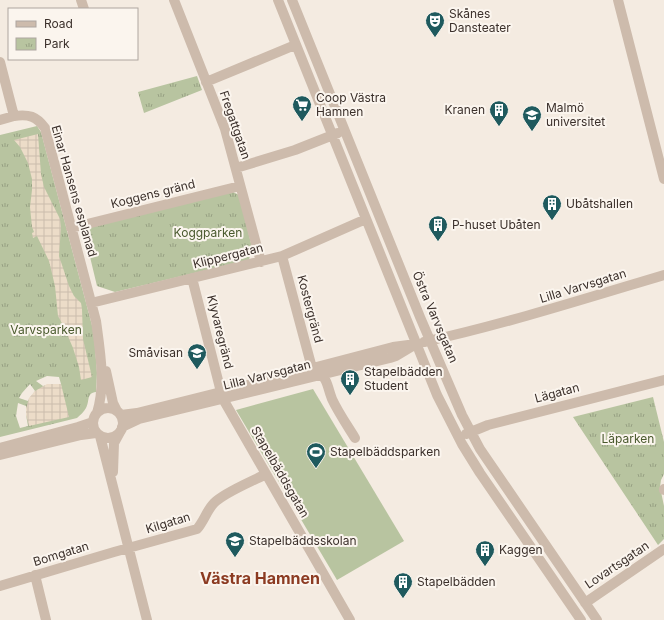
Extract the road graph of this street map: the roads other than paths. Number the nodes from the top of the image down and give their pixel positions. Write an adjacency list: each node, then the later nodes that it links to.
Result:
1 (174, 0): 7 (street, Fregattgatan)
2 (278, 0): 5 (street)
3 (292, 0): 10 (street, Östra Varvsgatan)
4 (618, 0): 13 (street)
5 (296, 45): 7 (street); 11 (street)
6 (0, 62): 8 (street)
7 (206, 82): 12 (street, Fregattgatan)
8 (14, 116): 9 (street, Einar Hansens esplanad); 16 (street, Einar Hansens esplanad)
9 (0, 120)
10 (345, 130): 11 (street); 22 (street, Östra Varvsgatan)
11 (332, 136): 12 (street); 15 (street)
12 (236, 168): 14 (street, Fregattgatan)
13 (664, 179)
14 (240, 186): 16 (street, Koggens gränd); 18 (street, Fregattgatan)
15 (366, 219): 17 (street, Klippergatan); 23 (street)
16 (71, 228): 21 (street, Einar Hansens esplanad)
17 (282, 256): 18 (street, Klippergatan); 25 (street, Kostergränd)
18 (261, 262): 20 (street, Klippergatan)
19 (664, 275): 22 (street, Lilla Varvsgatan)
20 (192, 278): 21 (street, Klippergatan); 28 (street, Klyvaregränd)
21 (91, 303): 24 (street, Einar Hansens esplanad)
22 (430, 341): 23 (street, Lilla Varvsgatan); 32 (street, Östra Varvsgatan)
23 (416, 344): 25 (street, Lilla Varvsgatan); 26 (street, Lilla Varvsgatan); 35 (street)
24 (100, 349): 29 (street, Einar Hansens esplanad); 30 (street, Einar Hansens esplanad)
25 (312, 368): 26 (street); 28 (street, Lilla Varvsgatan)
26 (322, 375): 28 (street, Lilla Varvsgatan); 34 (street)
27 (664, 380): 32 (street, Lägatan)
28 (222, 396): 29 (street, Lilla Varvsgatan); 31 (street, Lilla Varvsgatan); 38 (street, Stapelbäddsgatan)
29 (119, 413): 30 (street); 31 (street)
30 (95, 418): 33 (street); 36 (street)
31 (121, 430): 33 (street); 39 (street)
32 (470, 431): 35 (street, Lägatan); 44 (street, Östra Varvsgatan)
33 (98, 434): 37 (street); 39 (street)
34 (355, 438)
35 (459, 438): 48 (street)
36 (0, 448)
37 (0, 456)
38 (266, 474): 40 (street, Kilgatan); 47 (street, Stapelbäddsgatan)
39 (112, 484): 40 (street)
40 (129, 548): 42 (street, Bomgatan); 46 (street)
41 (664, 549): 44 (street, Lovartsgatan)
42 (35, 575): 43 (street, Bomgatan); 45 (street)
43 (0, 586)
44 (585, 603): 49 (street, Östra Varvsgatan)
45 (46, 620)
46 (147, 620)
47 (350, 620)
48 (581, 620)
49 (597, 620)

